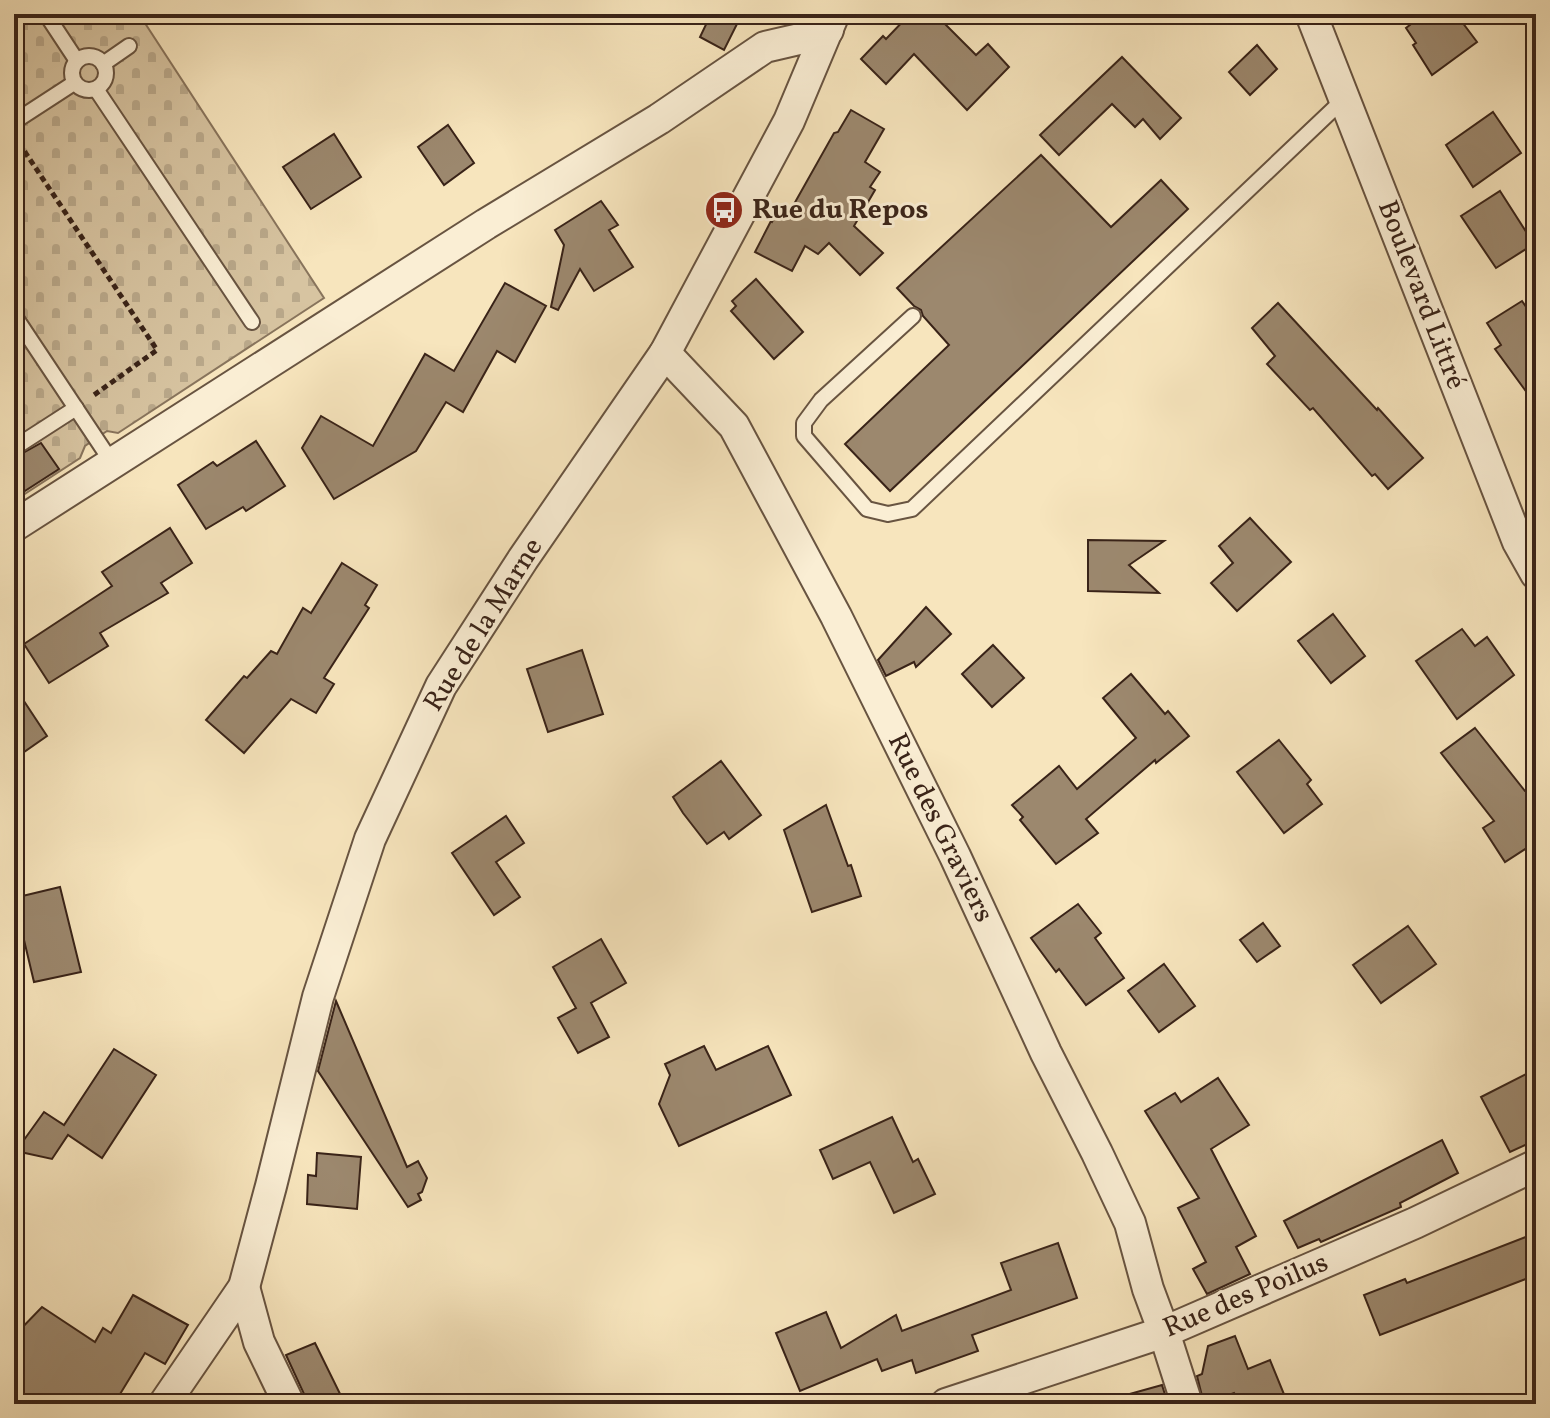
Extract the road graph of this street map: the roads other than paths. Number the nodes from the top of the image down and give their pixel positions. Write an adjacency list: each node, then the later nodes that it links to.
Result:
1 (46, 14): 5 (lane)
2 (1311, 14): 9 (street, Boulevard Littré)
3 (831, 22): 14 (street, Rue de la Marne); 17 (street)
4 (129, 46): 6 (lane)
5 (77, 61): 6 (lane); 7 (lane)
6 (103, 64): 8 (lane)
7 (74, 83): 8 (lane); 10 (lane)
8 (96, 89): 13 (lane)
9 (1344, 98): 12 (lane); 19 (street, Boulevard Littré)
10 (14, 122)
11 (14, 315): 15 (lane)
12 (913, 316)
13 (252, 322)
14 (665, 353): 21 (street, Rue de la Marne); 22 (street, Rue des Graviers)
15 (76, 408): 16 (lane); 17 (lane)
16 (14, 448)
17 (113, 464): 18 (street)
18 (14, 526)
19 (1536, 574)
20 (1536, 1165): 22 (street, Rue des Poilus)
21 (244, 1287): 23 (street, Rue de la Marne); 24 (street)
22 (1164, 1332): 25 (street, Rue des Poilus); 26 (street, Rue des Graviers)
23 (164, 1404)
24 (289, 1404)
25 (946, 1404)
26 (1187, 1404)

